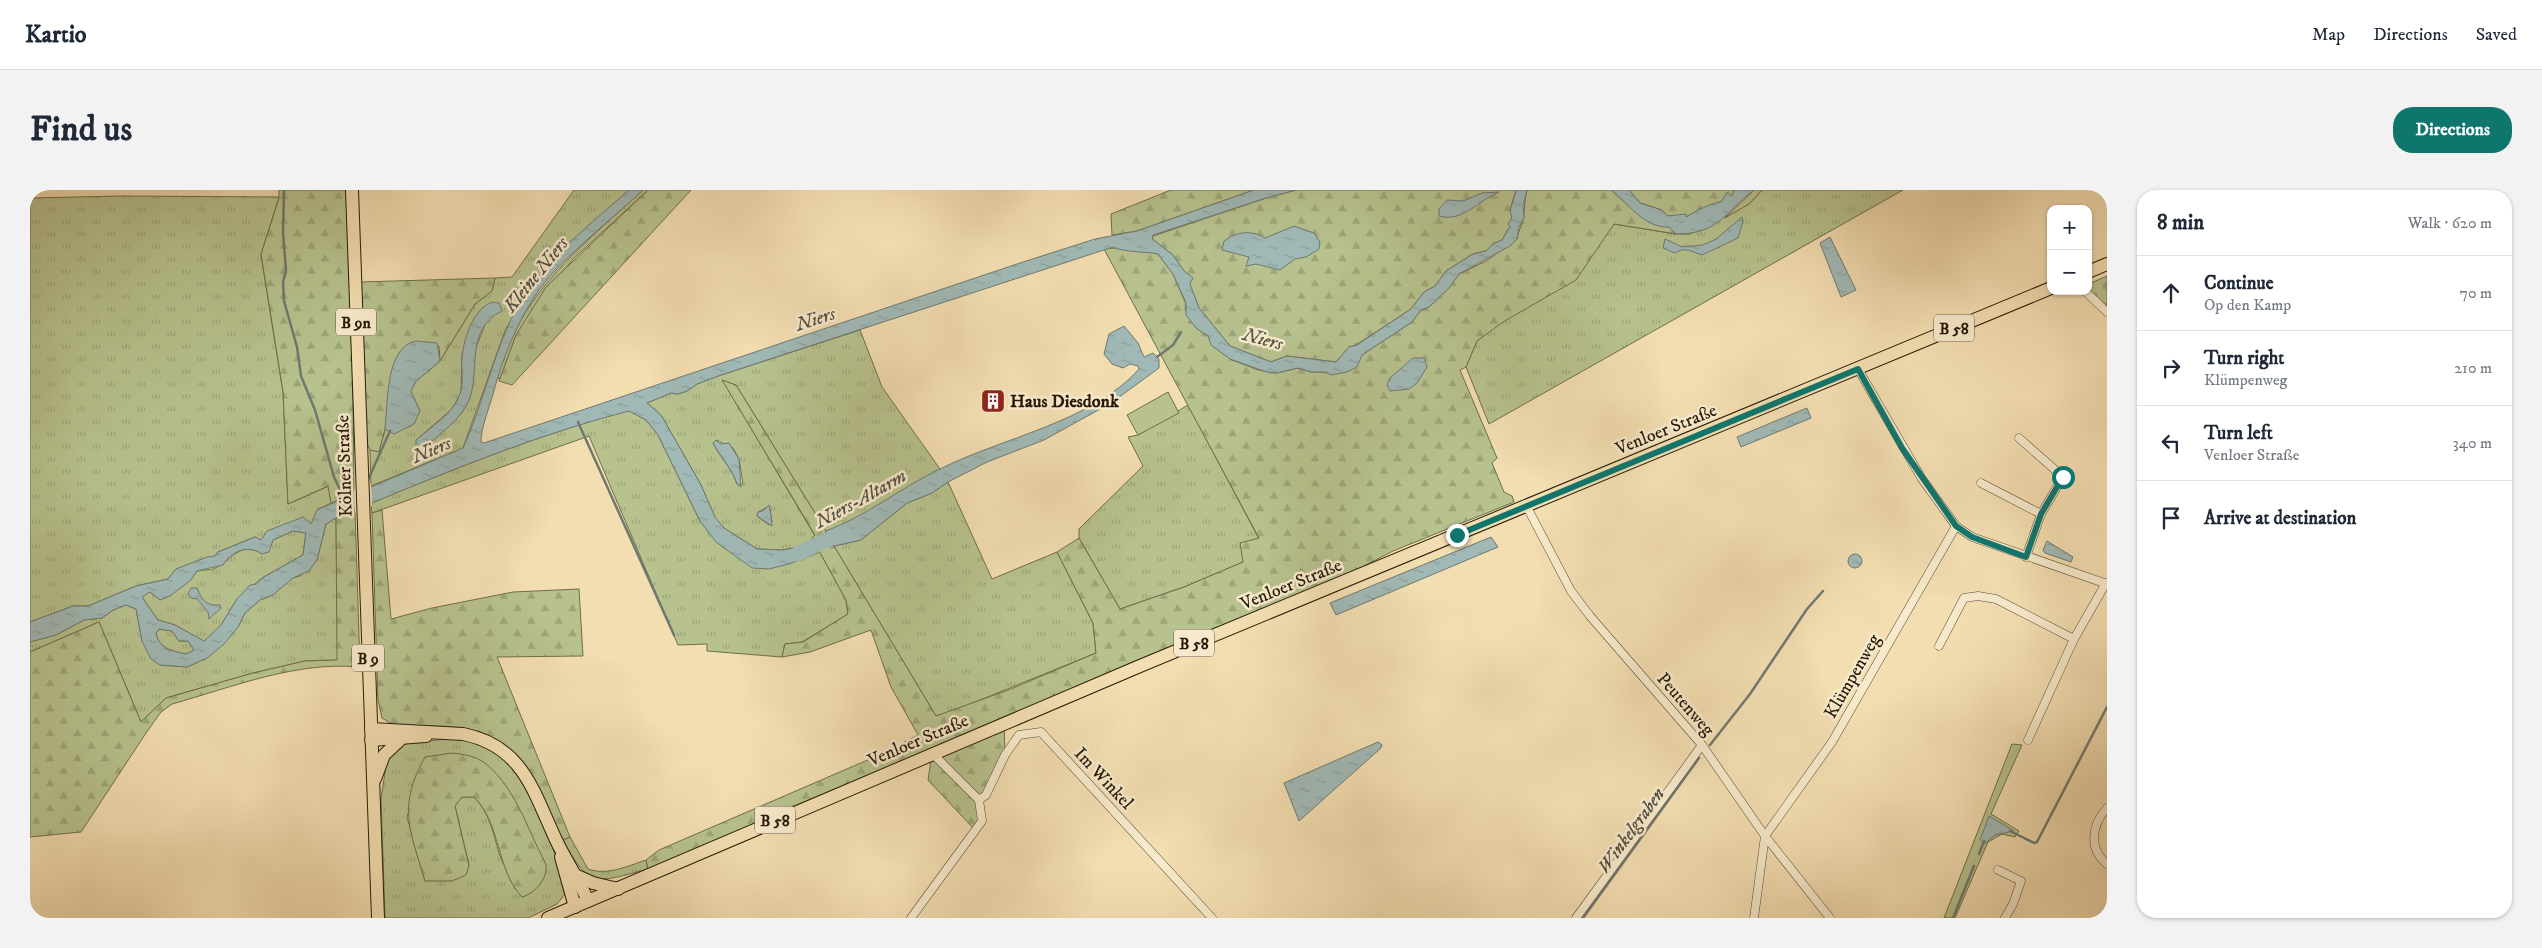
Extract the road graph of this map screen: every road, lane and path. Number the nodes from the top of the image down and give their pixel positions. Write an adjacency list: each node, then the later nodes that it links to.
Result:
1 (352, 190): 9 (main road, Kölner Straße / B 9n)
2 (2107, 264): 3 (main road)
3 (2092, 270)
4 (2047, 290): 7 (main road, Venloer Straße / B 58)
5 (2089, 295): 6 (street)
6 (2107, 312)
7 (1858, 369): 11 (main road, Venloer Straße / B 58); 13 (street)
8 (2019, 438): 12 (street)
9 (361, 454): 19 (main road, Kölner Straße / B 9)
10 (1981, 483): 12 (street)
11 (1527, 507): 22 (street, Peutenweg); 23 (main road, Venloer Straße / B 58)
12 (2041, 514): 14 (street)
13 (1956, 526): 14 (street); 27 (street, Klümpenweg)
14 (2026, 557): 15 (street)
15 (2106, 583): 16 (street)
16 (2074, 639): 17 (street); 21 (street)
17 (1939, 646)
18 (449, 732): 19 (main road); 20 (main road); 28 (main road)
19 (371, 734): 20 (main road); 24 (main road, B 9)
20 (401, 740): 24 (main road)
21 (2028, 740)
22 (1702, 745): 27 (street, Peutenweg); 39 (street)
23 (932, 753): 25 (street); 32 (main road, Venloer Straße / B 58)
24 (373, 784): 35 (main road, B 9)
25 (979, 800): 37 (street); 38 (street, Im Winkel)
26 (2107, 808): 29 (street)
27 (1766, 836): 40 (street); 41 (street, Peutenweg)
28 (557, 843): 31 (main road); 34 (main road)
29 (2107, 864)
30 (1998, 870): 42 (street)
31 (577, 876): 32 (main road); 33 (main road)
32 (618, 889): 33 (main road, Venloer Straße / B 58)
33 (588, 901): 34 (main road, Venloer Straße / B 58)
34 (574, 907): 36 (main road, Venloer Straße / B 58)
35 (378, 918)
36 (548, 918)
37 (911, 918)
38 (1212, 918)
39 (1576, 918)
40 (1754, 918)
41 (1830, 918)
42 (2005, 918)

